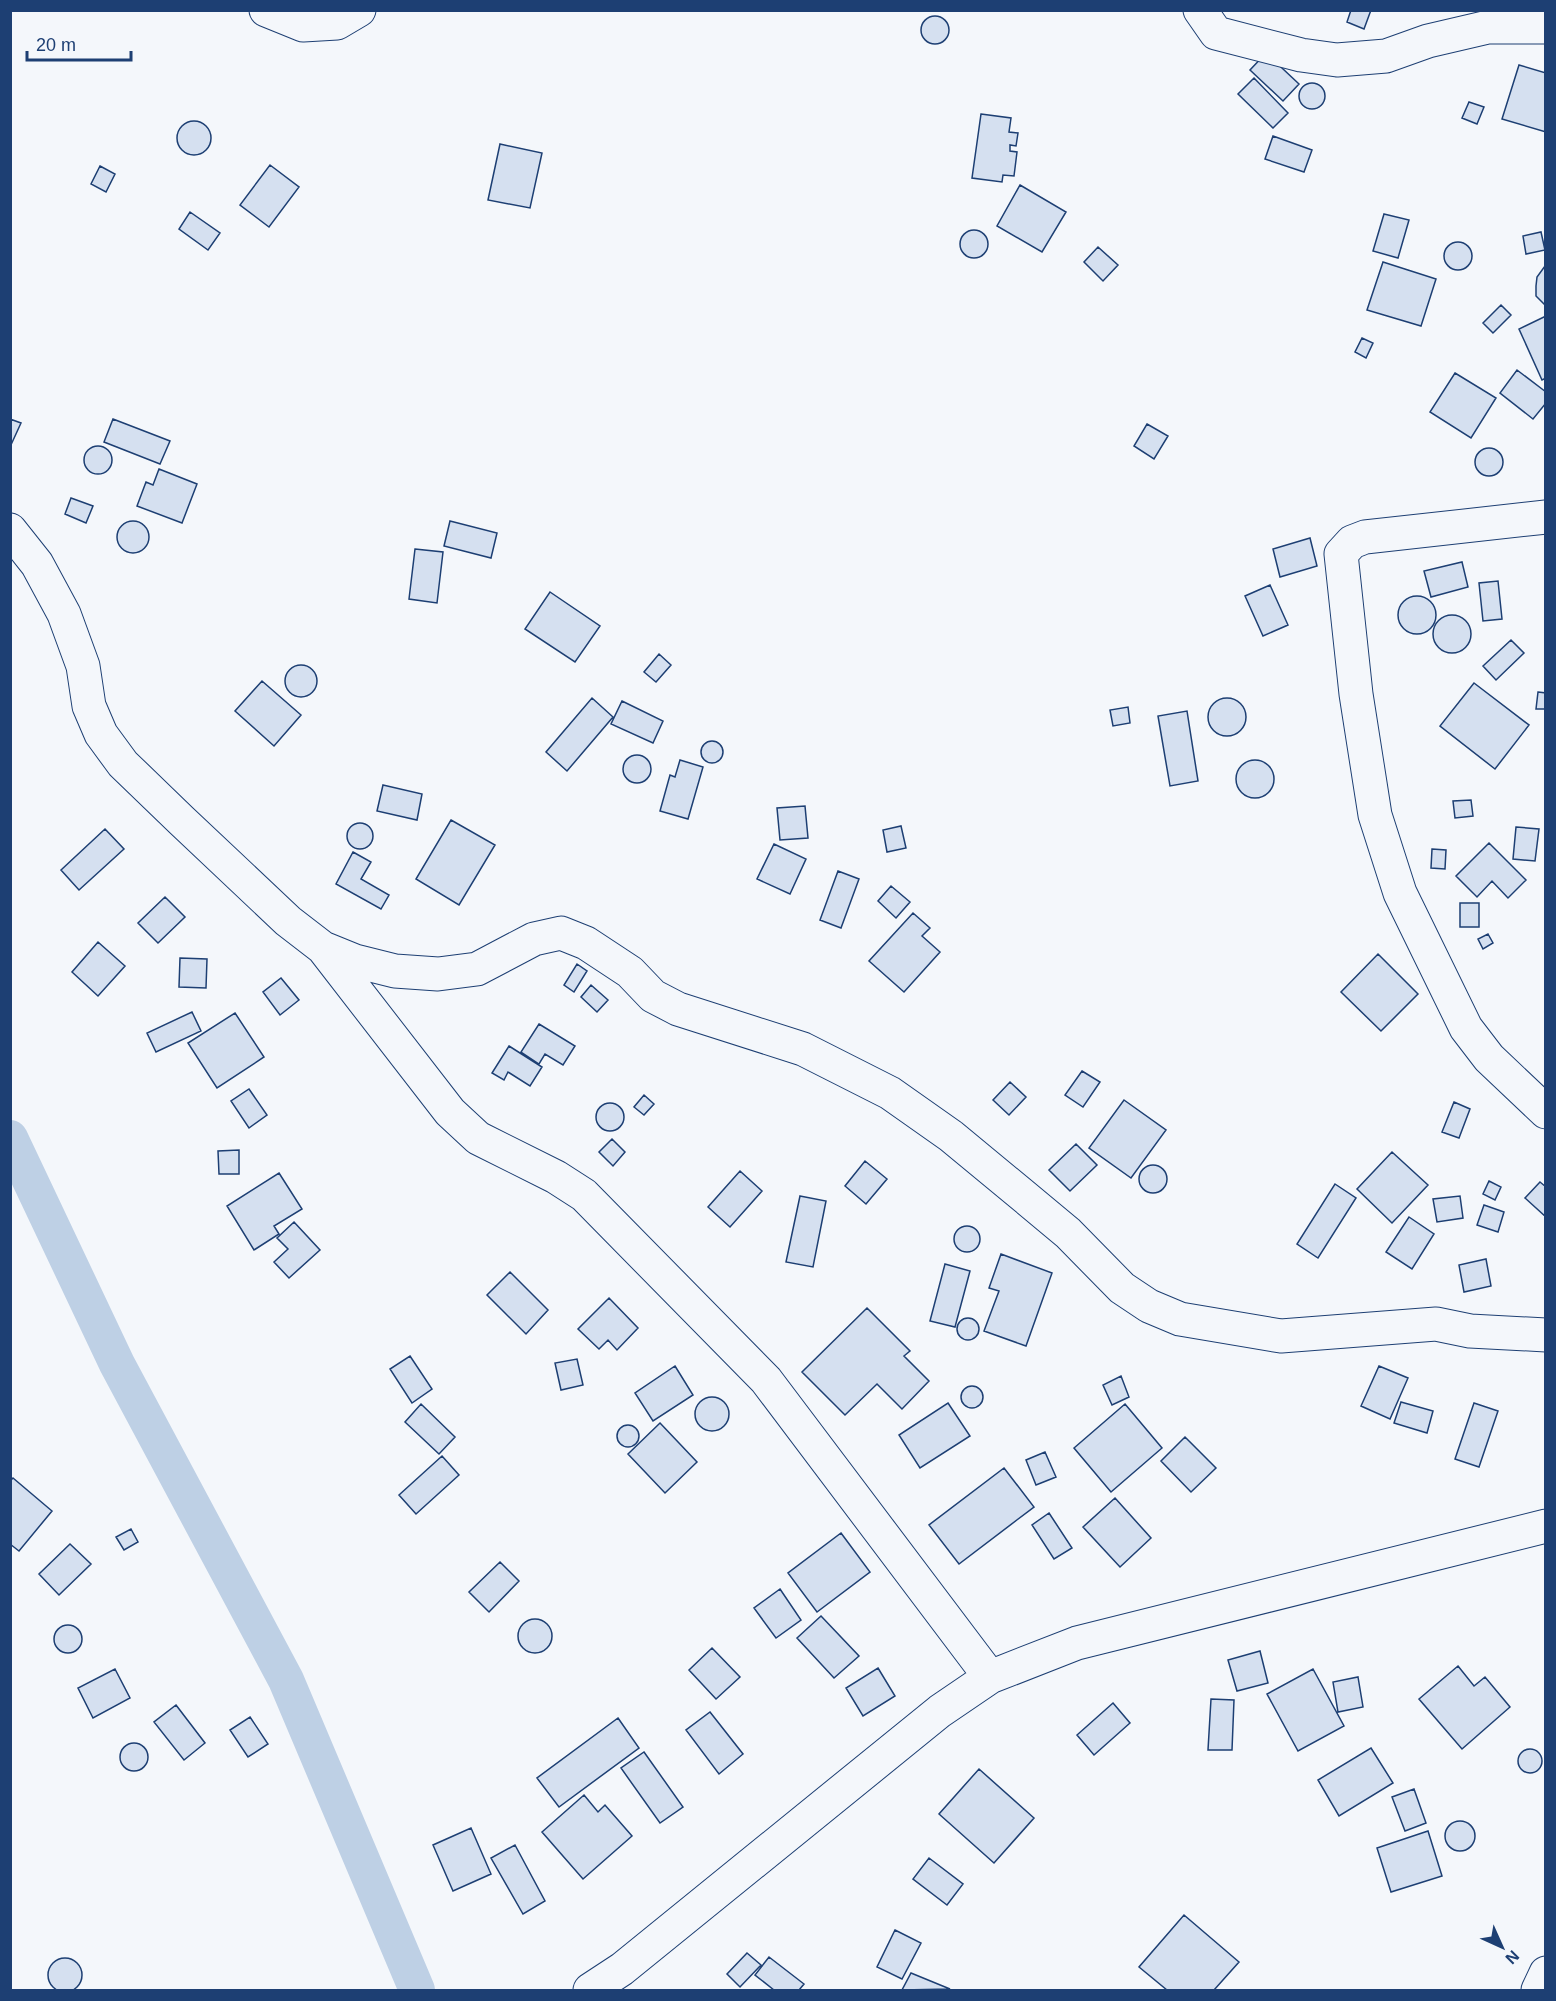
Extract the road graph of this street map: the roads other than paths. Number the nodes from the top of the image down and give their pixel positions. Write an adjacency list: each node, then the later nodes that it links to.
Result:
1 (266, 10): 2 (street)
2 (359, 10)
3 (1200, 10): 4 (street)
4 (1545, 27)
5 (1545, 517): 8 (street)
6 (10, 530): 7 (street)
7 (323, 948): 9 (street); 11 (street)
8 (1545, 1112)
9 (1545, 1335)
10 (1545, 1526): 11 (street)
11 (990, 1677): 13 (street)
12 (1545, 1973): 14 (street)
13 (590, 1990)
14 (1538, 1990)

